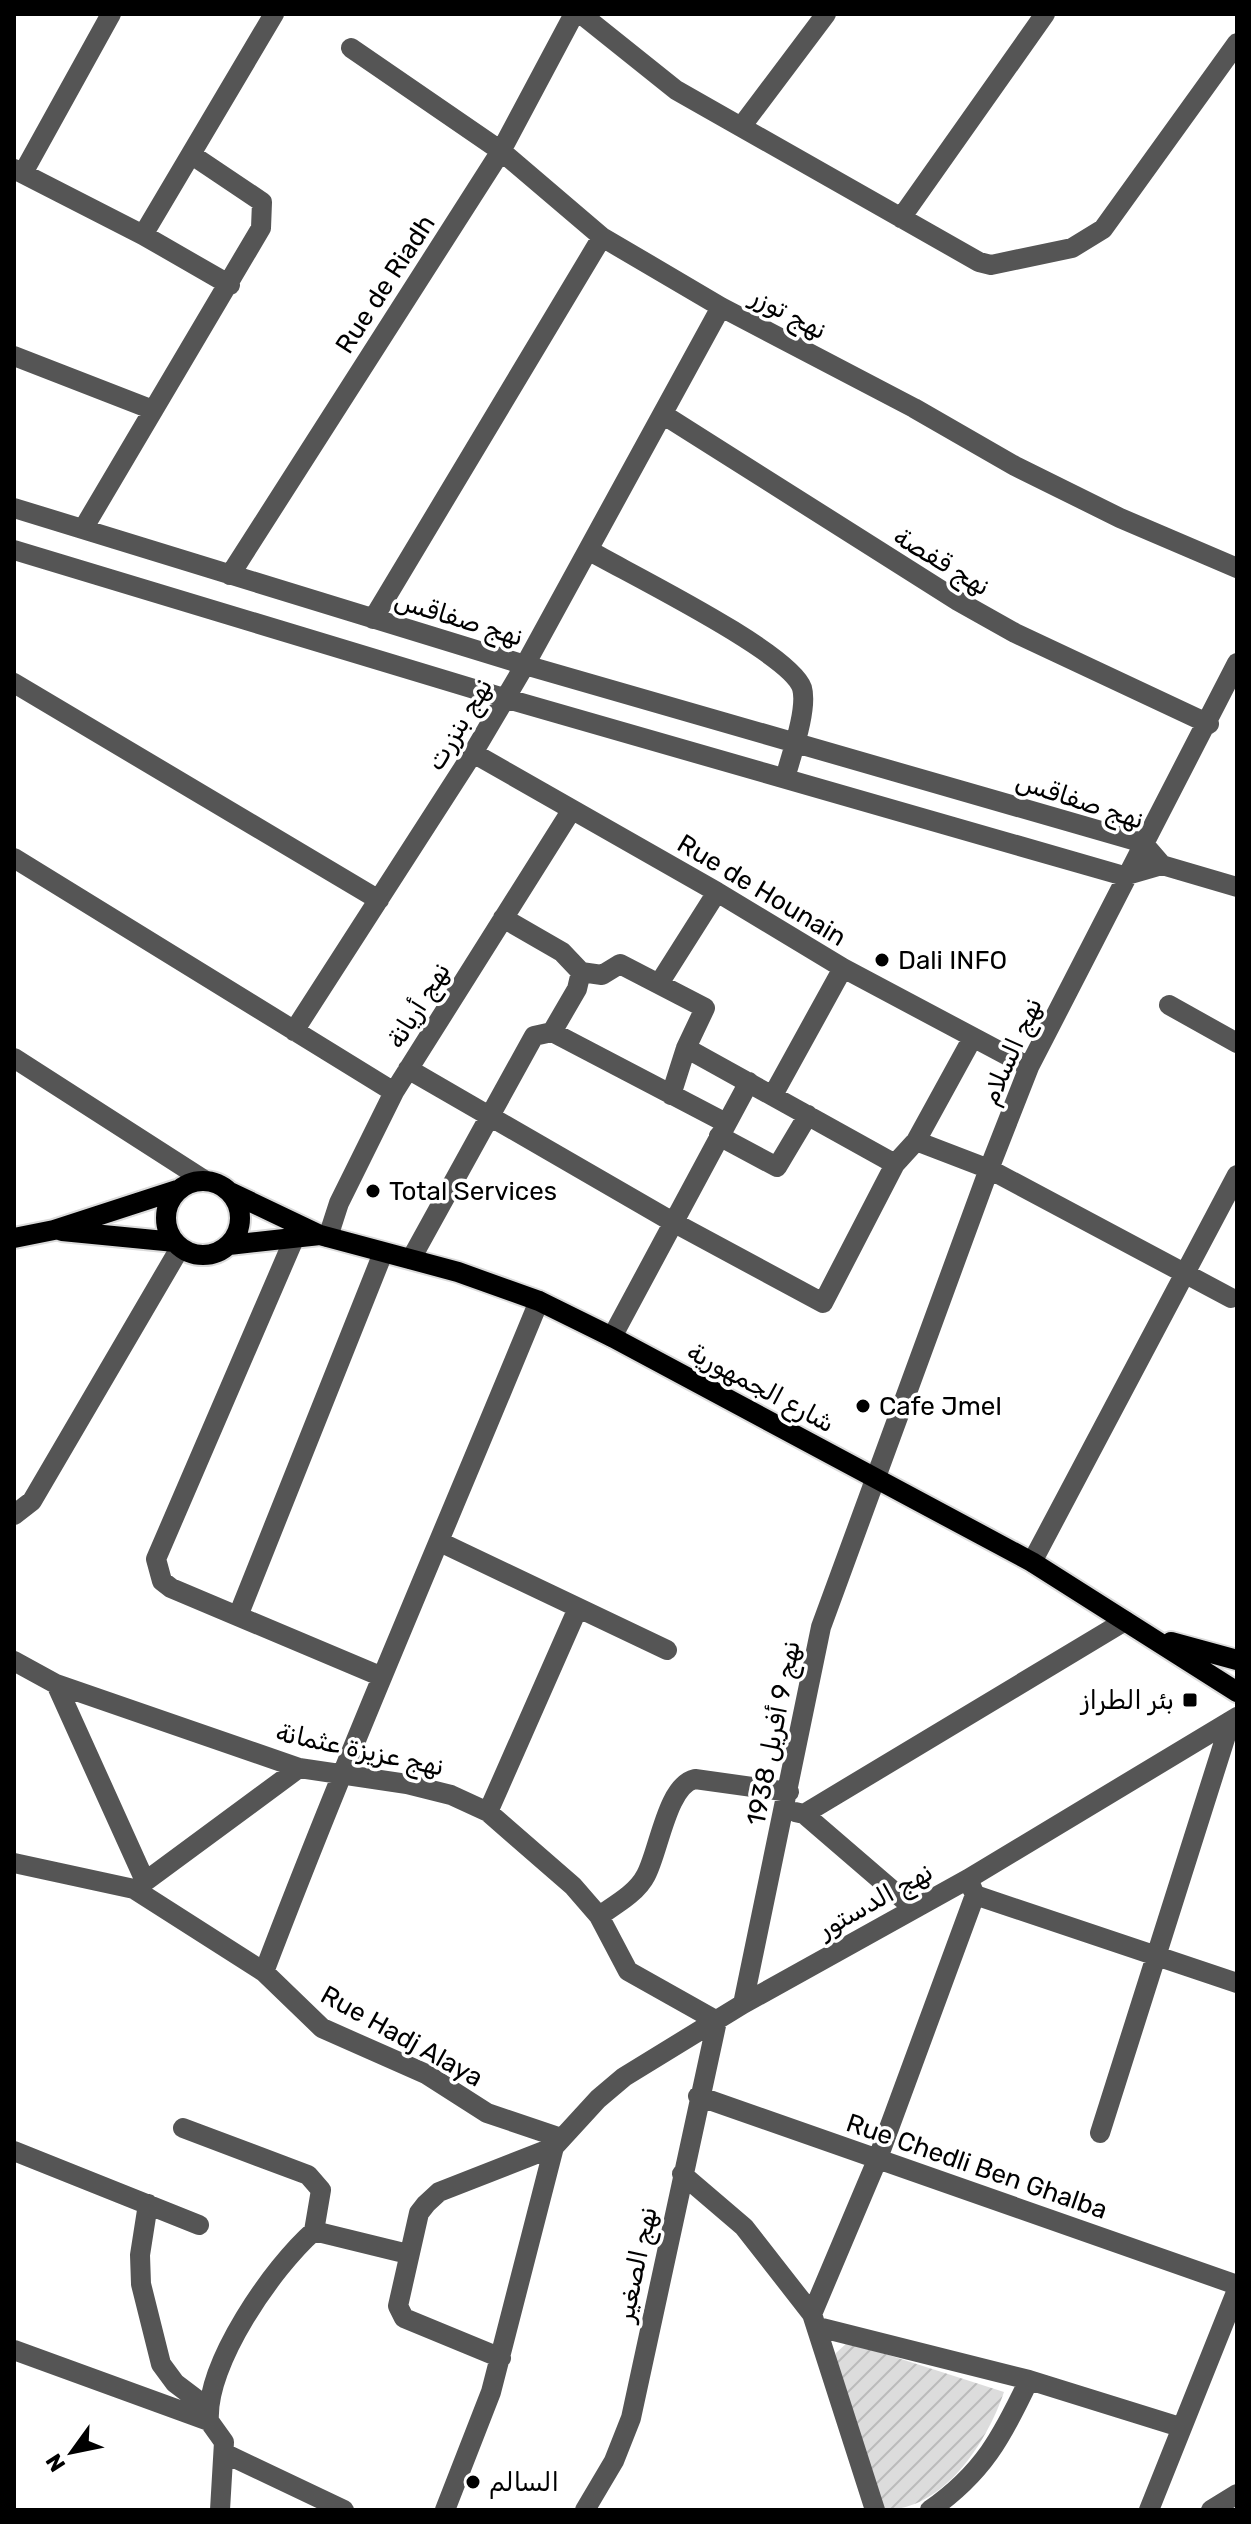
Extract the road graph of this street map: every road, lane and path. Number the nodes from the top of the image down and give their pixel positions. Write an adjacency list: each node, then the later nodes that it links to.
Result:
1 (111, 14): 12 (street)
2 (274, 14): 11 (street)
3 (574, 14): 10 (street, Rue de Riadh)
4 (581, 14): 9 (street)
5 (826, 14): 9 (street)
6 (1045, 14): 13 (street)
7 (1237, 43): 13 (street)
8 (351, 48): 10 (street, نهج توزر)
9 (741, 127): 13 (street)
10 (501, 151): 15 (street, نهج توزر); 26 (street, Rue de Riadh)
11 (192, 155): 14 (street); 16 (street)
12 (19, 171): 14 (street)
13 (901, 218)
14 (143, 235): 16 (street)
15 (602, 237): 17 (street, نهج توزر); 27 (street)
16 (230, 285): 19 (street)
17 (721, 307): 20 (street, نهج بنزرت); 25 (street, نهج توزر)
18 (14, 356): 19 (street)
19 (153, 410): 22 (street)
20 (664, 415): 24 (street, نهج بنزرت); 32 (street, نهج قفصة)
21 (14, 508): 22 (street, نهج صفاقس)
22 (83, 529): 26 (street, نهج صفاقس)
23 (14, 550): 31 (street)
24 (590, 551): 29 (street, نهج بنزرت); 33 (street)
25 (1237, 568)
26 (230, 575): 27 (street, نهج صفاقس)
27 (373, 619): 29 (street, نهج صفاقس)
28 (1237, 663): 32 (street, نهج السلام)
29 (525, 665): 31 (street, نهج بنزرت); 33 (street, نهج صفاقس)
30 (14, 683): 43 (street)
31 (504, 698): 34 (street, نهج بنزرت); 35 (street)
32 (1209, 724): 37 (street, نهج السلام)
33 (795, 742): 35 (street); 37 (street, نهج صفاقس)
34 (473, 753): 36 (street, Rue de Hounain); 43 (street, نهج بنزرت)
35 (785, 778): 40 (street)
36 (571, 811): 42 (street, Rue de Hounain); 44 (street, نهج أريانة)
37 (1143, 843): 39 (street, نهج صفاقس); 40 (street, نهج السلام)
38 (14, 858): 49 (street)
39 (1162, 865): 40 (street, نهج صفاقس); 41 (street)
40 (1124, 876): 55 (street, نهج السلام)
41 (1237, 887)
42 (717, 892): 45 (street, Rue de Hounain); 47 (street)
43 (379, 900): 49 (street, نهج بنزرت)
44 (503, 918): 46 (street); 56 (street, نهج أريانة)
45 (843, 968): 51 (street, Rue de Hounain); 60 (street)
46 (581, 972): 47 (street); 50 (street)
47 (660, 982): 53 (street)
48 (1169, 1005): 52 (street)
49 (294, 1031): 58 (street)
50 (552, 1032): 59 (street); 61 (street)
51 (972, 1039): 55 (street, Rue de Hounain); 64 (street)
52 (1237, 1043)
53 (686, 1048): 57 (street); 59 (street)
54 (15, 1059): 68 (street)
55 (1029, 1067): 66 (street, نهج السلام)
56 (408, 1069): 58 (street, نهج أريانة); 61 (street)
57 (749, 1082): 60 (street); 63 (street)
58 (394, 1092): 73 (street, نهج أريانة)
59 (671, 1095): 63 (street)
60 (773, 1095): 62 (street)
61 (490, 1115): 71 (street); 79 (street)
62 (808, 1115): 63 (street); 65 (street)
63 (722, 1130): 71 (street)
64 (916, 1141): 65 (street); 66 (street)
65 (895, 1164): 71 (street)
66 (989, 1169): 80 (street); 84 (street, نهج السلام)
67 (1237, 1175): 80 (street)
68 (204, 1180): 69 (main road); 70 (main road)
69 (177, 1190): 72 (main road); 76 (main road)
70 (230, 1192): 73 (main road, شارع الجمهورية); 77 (main road)
71 (671, 1221): 83 (street)
72 (54, 1230): 74 (main road); 76 (main road)
73 (324, 1236): 75 (main road); 78 (main road, شارع الجمهورية)
74 (14, 1238)
75 (294, 1239): 77 (main road); 89 (street)
76 (178, 1245): 77 (main road); 85 (street)
77 (229, 1245)
78 (383, 1253): 79 (main road, شارع الجمهورية); 89 (street)
79 (411, 1259): 82 (main road, شارع الجمهورية)
80 (1185, 1272): 81 (street); 87 (street)
81 (1231, 1298)
82 (539, 1301): 83 (main road, شارع الجمهورية); 86 (street)
83 (612, 1337): 84 (main road, شارع الجمهورية)
84 (878, 1480): 87 (main road, شارع الجمهورية); 101 (street, نهج 9 أفريل 1938)
85 (14, 1515)
86 (440, 1542): 88 (street); 95 (street)
87 (1032, 1562): 90 (main road, شارع الجمهورية)
88 (578, 1608): 92 (street); 102 (street)
89 (238, 1616): 95 (street)
90 (1125, 1621): 91 (main road, شارع الجمهورية); 101 (street)
91 (1155, 1637): 93 (main road); 97 (main road)
92 (667, 1650)
93 (1237, 1660)
94 (14, 1661): 96 (street, نهج عزيزة عثمانة)
95 (380, 1676): 100 (street)
96 (56, 1684): 99 (street, نهج عزيزة عثمانة); 104 (street)
97 (1237, 1692)
98 (1234, 1720): 105 (street, نهج الدستور); 108 (street)
99 (299, 1768): 100 (street, نهج عزيزة عثمانة); 104 (street)
100 (339, 1775): 102 (street, نهج عزيزة عثمانة); 109 (street)
101 (793, 1805): 106 (street); 107 (street); 111 (street, نهج 9 أفريل 1938)
102 (488, 1812): 107 (street, نهج عزيزة عثمانة)
103 (14, 1863): 104 (street, Rue Hadj Alaya)
104 (139, 1885): 109 (street, Rue Hadj Alaya)
105 (971, 1887): 106 (street, نهج الدستور); 108 (street); 118 (street)
106 (912, 1907): 111 (street, نهج الدستور)
107 (599, 1916): 112 (street, نهج عزيزة عثمانة)
108 (1160, 1955): 110 (street); 115 (street)
109 (264, 1972): 116 (street, Rue Hadj Alaya)
110 (1237, 1983)
111 (743, 2004): 112 (street, نهج الدستور)
112 (717, 2021): 113 (street, نهج الصغير); 116 (street, نهج الدستور)
113 (698, 2096): 118 (street, Rue Chedli Ben Ghalba); 119 (street, نهج الصغير)
114 (183, 2128): 122 (street)
115 (1100, 2133)
116 (558, 2142): 123 (street); 127 (street)
117 (14, 2151): 120 (street)
118 (878, 2158): 124 (street, Rue Chedli Ben Ghalba); 125 (street)
119 (682, 2174): 125 (street); 136 (street, نهج الصغير)
120 (148, 2204): 121 (street); 129 (street)
121 (199, 2225)
122 (314, 2231): 123 (street); 129 (street)
123 (408, 2254): 127 (street)
124 (1237, 2287): 130 (street)
125 (815, 2320): 128 (street); 137 (street)
126 (14, 2350): 129 (street)
127 (501, 2358): 135 (street)
128 (1029, 2380): 130 (street); 138 (street)
129 (208, 2414): 131 (street)
130 (1180, 2427): 139 (street)
131 (224, 2453): 133 (street); 134 (street)
132 (1237, 2494): 140 (street)
133 (220, 2510)
134 (344, 2510)
135 (445, 2510)
136 (585, 2510)
137 (875, 2510)
138 (930, 2510)
139 (1149, 2510)
140 (1211, 2510)

